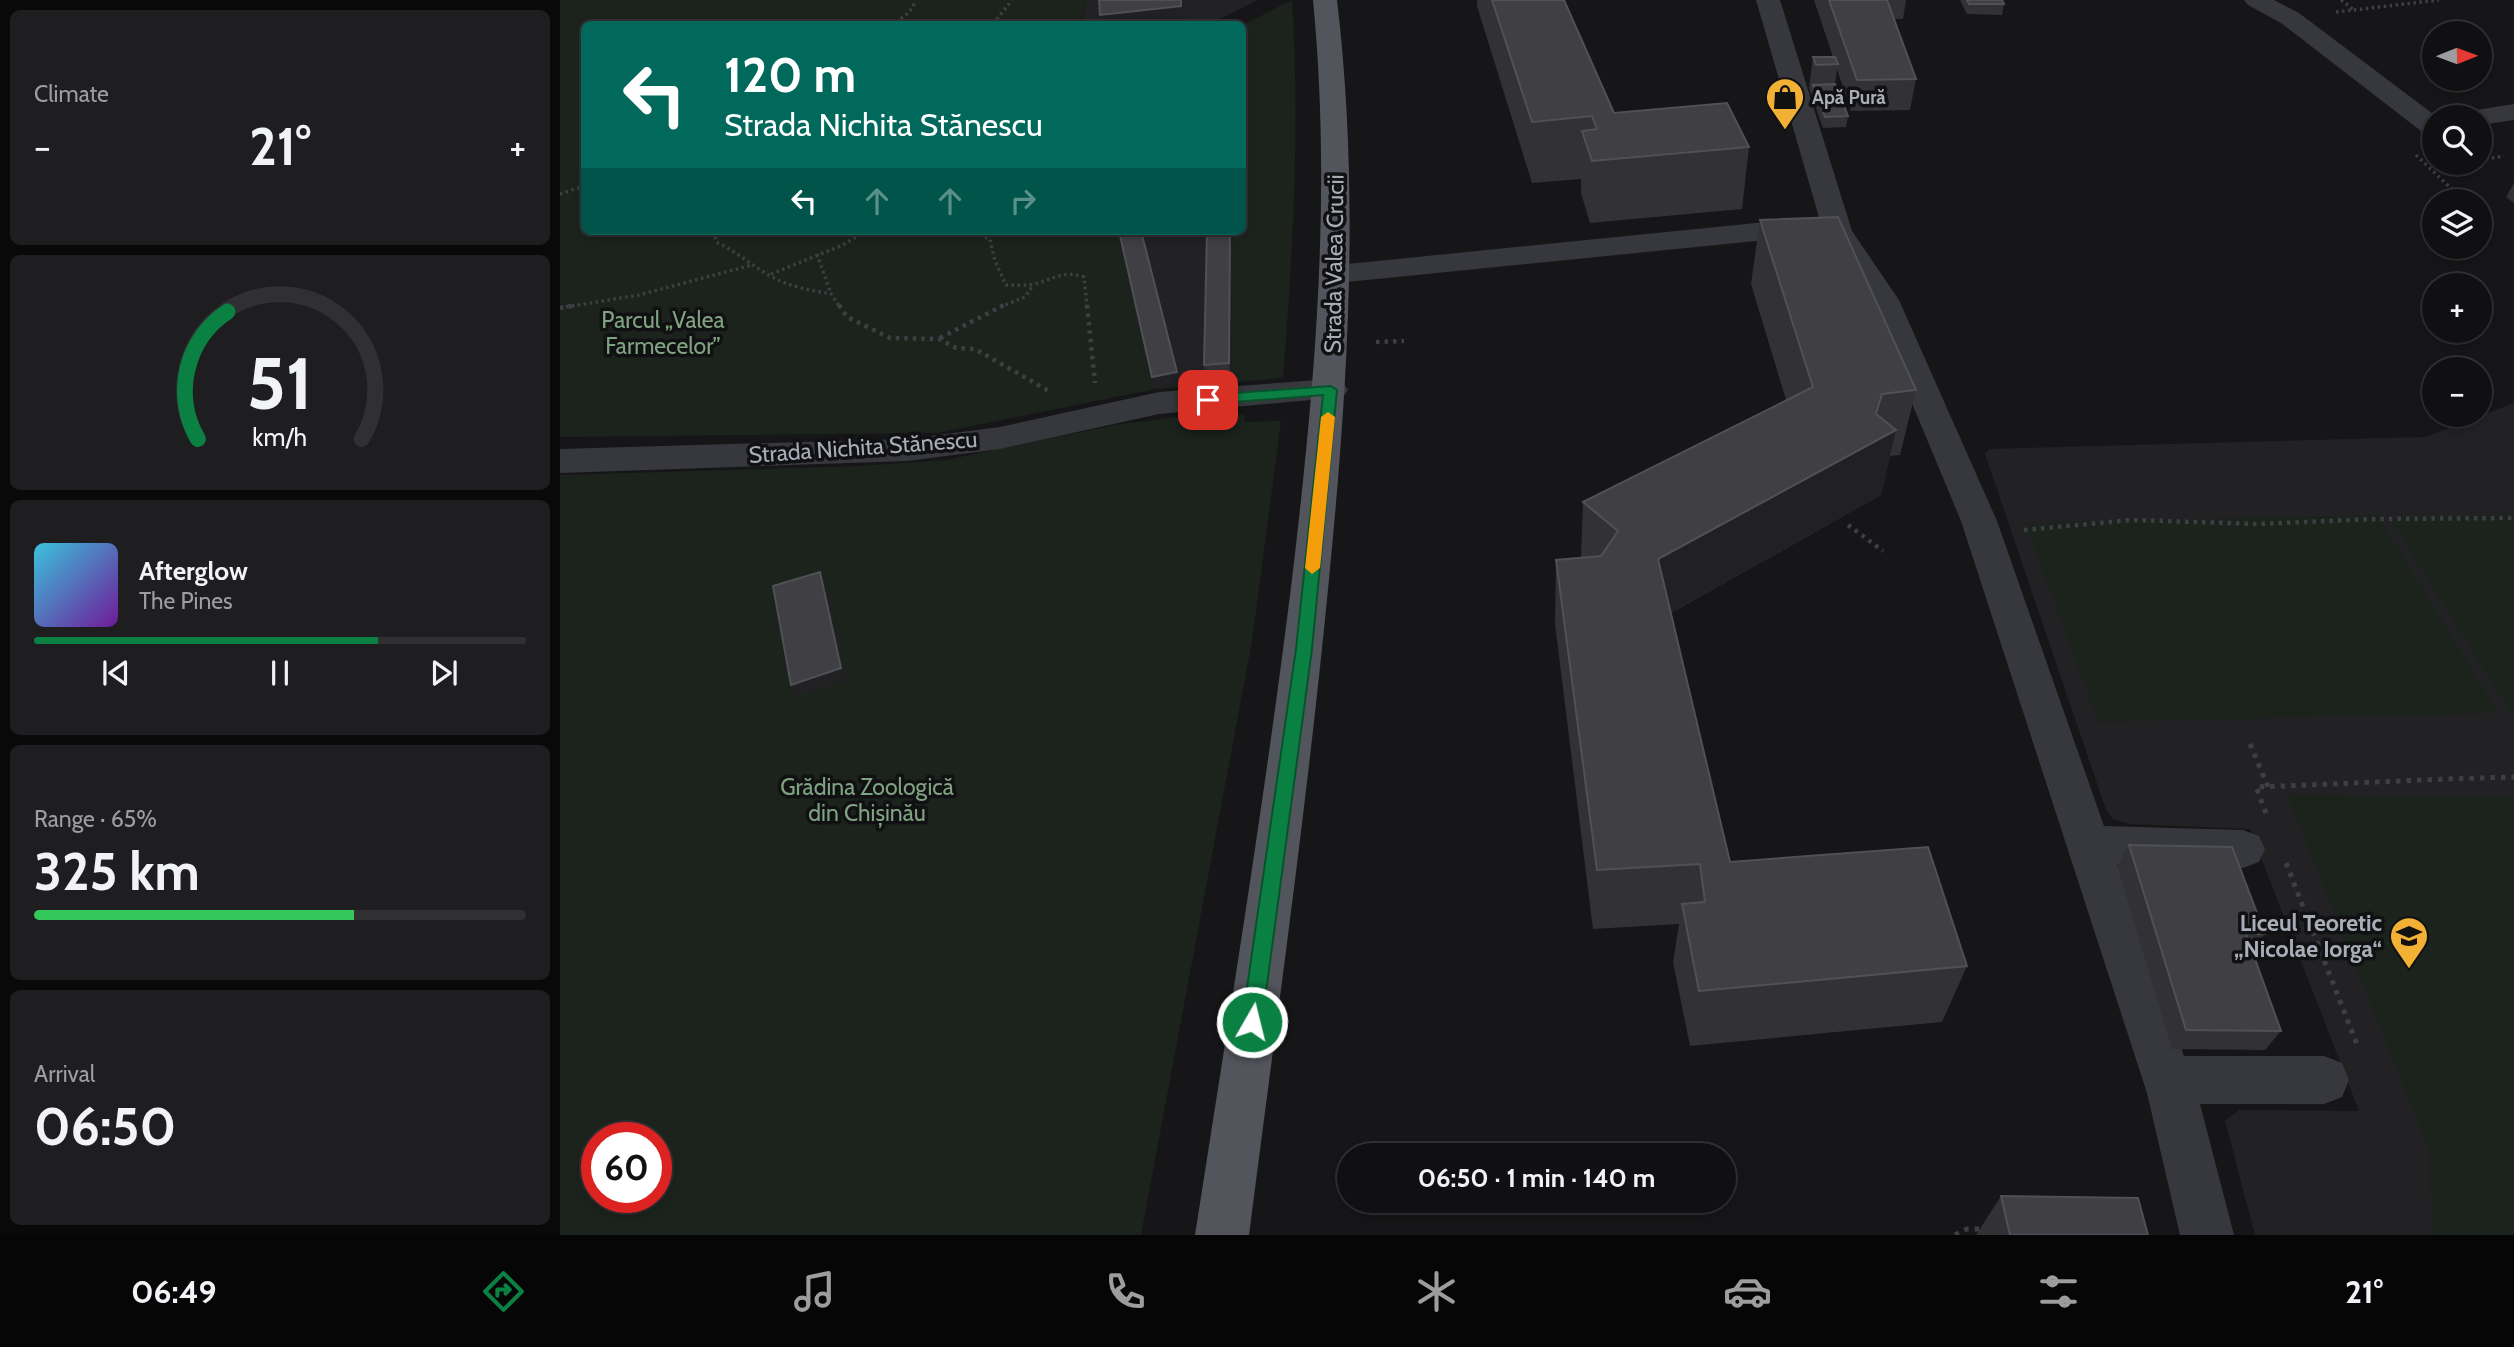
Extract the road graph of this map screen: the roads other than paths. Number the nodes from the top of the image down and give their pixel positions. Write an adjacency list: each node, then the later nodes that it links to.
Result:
1 (1325, 0): 8 (main road, Strada Valea Crucii)
2 (1768, 0): 7 (street)
3 (2256, 0): 6 (street)
4 (2514, 112): 5 (street)
5 (2492, 115)
6 (2422, 119)
7 (1838, 232): 8 (street); 12 (street)
8 (1337, 274): 9 (main road, Strada Valea Crucii)
9 (1331, 390): 10 (street, Strada Nichita Stănescu); 15 (main road, Strada Valea Crucii)
10 (560, 461)
11 (2265, 842): 12 (street)
12 (2088, 844): 14 (street)
13 (2343, 1068): 14 (street)
14 (2168, 1080): 16 (street)
15 (1222, 1235)
16 (2207, 1235)

